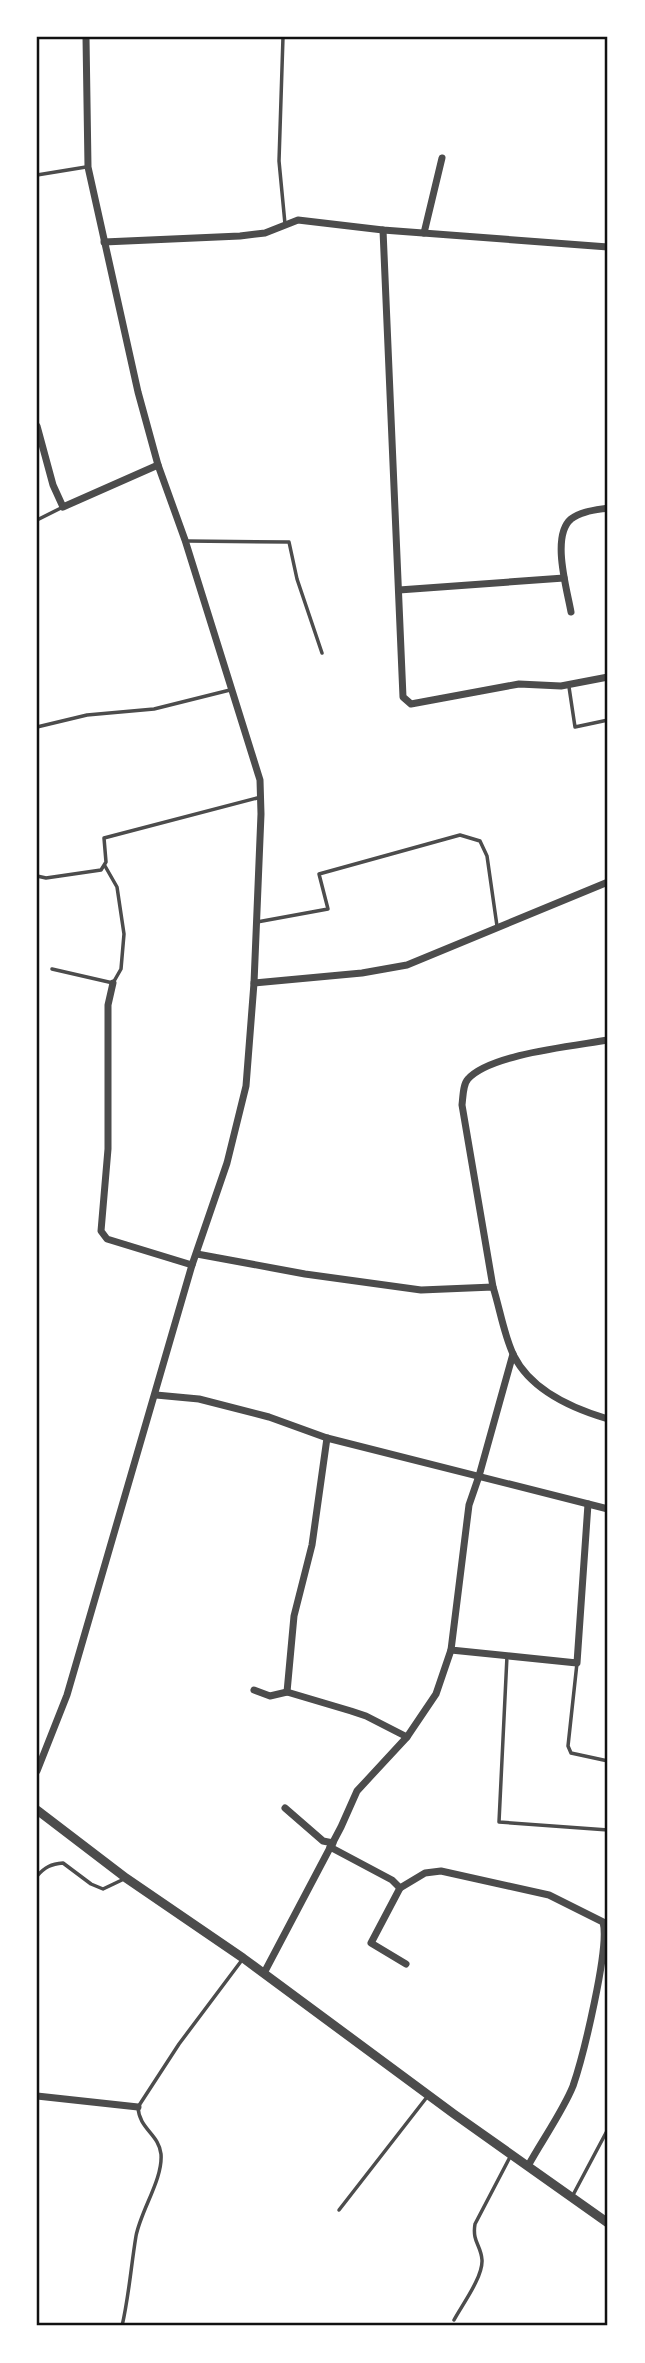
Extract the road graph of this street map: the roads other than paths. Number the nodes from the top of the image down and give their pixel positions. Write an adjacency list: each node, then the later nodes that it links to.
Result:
1 (86, 37): 4 (street)
2 (283, 37): 6 (lane)
3 (442, 158): 8 (street)
4 (88, 167): 5 (lane); 9 (street)
5 (37, 175)
6 (285, 224): 7 (street); 9 (street)
7 (383, 230): 8 (street); 18 (street)
8 (424, 233): 10 (street)
9 (104, 242): 12 (street)
10 (608, 247)
11 (37, 426): 13 (street)
12 (158, 465): 13 (street); 16 (street)
13 (63, 507): 15 (lane)
14 (608, 508): 17 (street)
15 (37, 520)
16 (185, 541): 20 (lane); 23 (street)
17 (564, 578): 18 (street); 19 (street)
18 (399, 590): 22 (street)
19 (571, 612)
20 (322, 653)
21 (608, 677): 22 (street)
22 (568, 684): 24 (lane)
23 (232, 690): 25 (lane); 26 (street)
24 (608, 720)
25 (37, 727)
26 (261, 797): 27 (lane); 30 (street)
27 (105, 866): 28 (lane); 33 (lane)
28 (37, 876)
29 (608, 881): 31 (street)
30 (256, 922): 31 (lane); 34 (street)
31 (498, 929): 34 (street)
32 (52, 970): 33 (lane)
33 (113, 983): 37 (street)
34 (254, 984): 36 (street)
35 (608, 1040): 38 (street)
36 (197, 1254): 37 (street); 38 (street)
37 (192, 1265): 40 (street)
38 (493, 1287): 39 (street)
39 (513, 1354): 41 (street); 43 (street)
40 (156, 1395): 42 (street); 53 (street)
41 (608, 1419)
42 (327, 1438): 43 (street); 50 (street)
43 (479, 1476): 44 (street); 46 (street)
44 (588, 1504): 45 (street); 48 (street)
45 (608, 1509)
46 (451, 1650): 47 (street); 51 (street)
47 (507, 1656): 48 (street); 56 (lane)
48 (577, 1663): 52 (lane)
49 (254, 1690): 50 (street)
50 (287, 1692): 51 (street)
51 (407, 1737): 57 (street)
52 (608, 1761)
53 (37, 1771)
54 (285, 1808): 57 (street)
55 (37, 1810): 59 (street)
56 (608, 1830)
57 (331, 1845): 60 (street); 63 (street)
58 (37, 1876): 59 (lane)
59 (126, 1878): 61 (street)
60 (400, 1888): 62 (street); 69 (street)
61 (243, 1958): 63 (street); 66 (lane)
62 (406, 1964)
63 (264, 1973): 64 (street)
64 (429, 2095): 68 (street); 71 (lane)
65 (37, 2096): 66 (street)
66 (138, 2107): 74 (lane)
67 (608, 2129): 70 (lane)
68 (511, 2155): 69 (street); 73 (lane)
69 (528, 2166): 70 (street)
70 (572, 2197): 72 (street)
71 (339, 2210)
72 (608, 2223)
73 (454, 2320)
74 (122, 2326)

